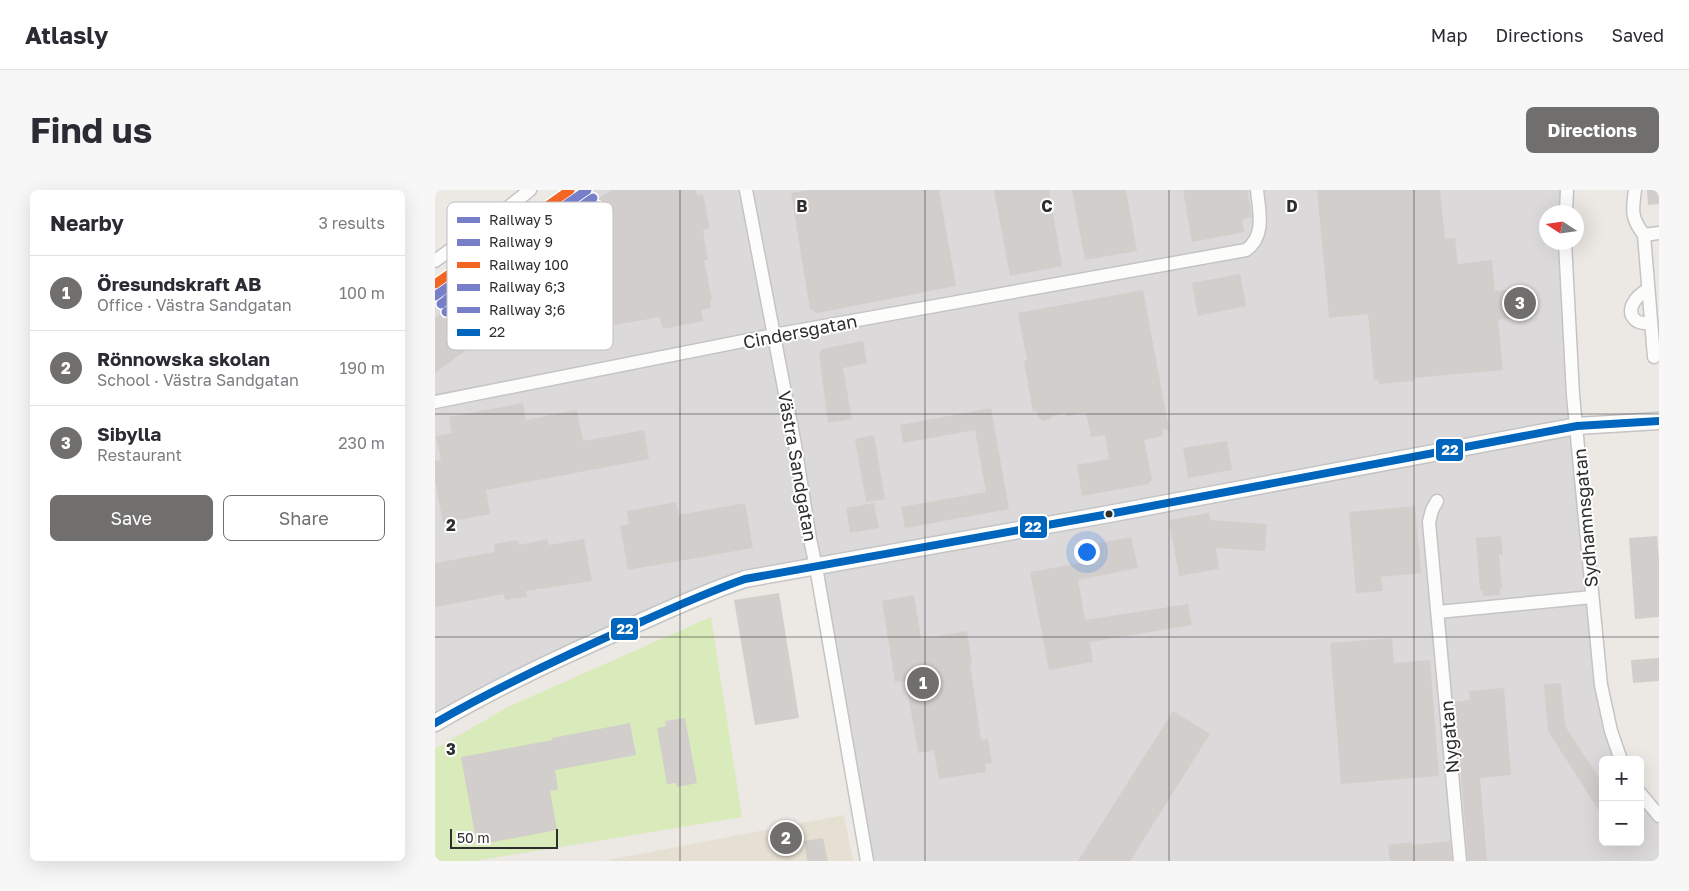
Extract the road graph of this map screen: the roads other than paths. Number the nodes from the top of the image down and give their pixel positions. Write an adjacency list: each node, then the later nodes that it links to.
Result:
1 (530, 190): 6 (street)
2 (746, 190): 15 (street, Västra Sandgatan)
3 (1257, 190): 15 (street, Cindersgatan)
4 (1567, 190): 7 (street)
5 (1635, 190): 9 (street)
6 (515, 202)
7 (1566, 205)
8 (1659, 233): 9 (street)
9 (1644, 235): 13 (street)
10 (1565, 250): 19 (street, Sydhamnsgatan)
11 (447, 253): 12 (street)
12 (435, 261)
13 (1648, 289): 14 (street); 14 (street)
14 (1651, 323): 16 (street)
15 (775, 335): 17 (street, Cindersgatan); 21 (street, Västra Sandgatan)
16 (1654, 357)
17 (435, 402)
18 (1659, 421): 19 (street)
19 (1577, 426): 21 (street); 22 (street, Sydhamnsgatan)
20 (1437, 501): 23 (street, Nygatan)
21 (816, 567): 24 (street); 28 (street, Västra Sandgatan)
22 (1592, 597): 23 (street); 25 (street, Sydhamnsgatan)
23 (1438, 612): 29 (street, Nygatan)
24 (435, 723)
25 (1620, 756)
26 (1644, 797): 27 (street)
27 (1659, 816)
28 (867, 861)
29 (1459, 861)

